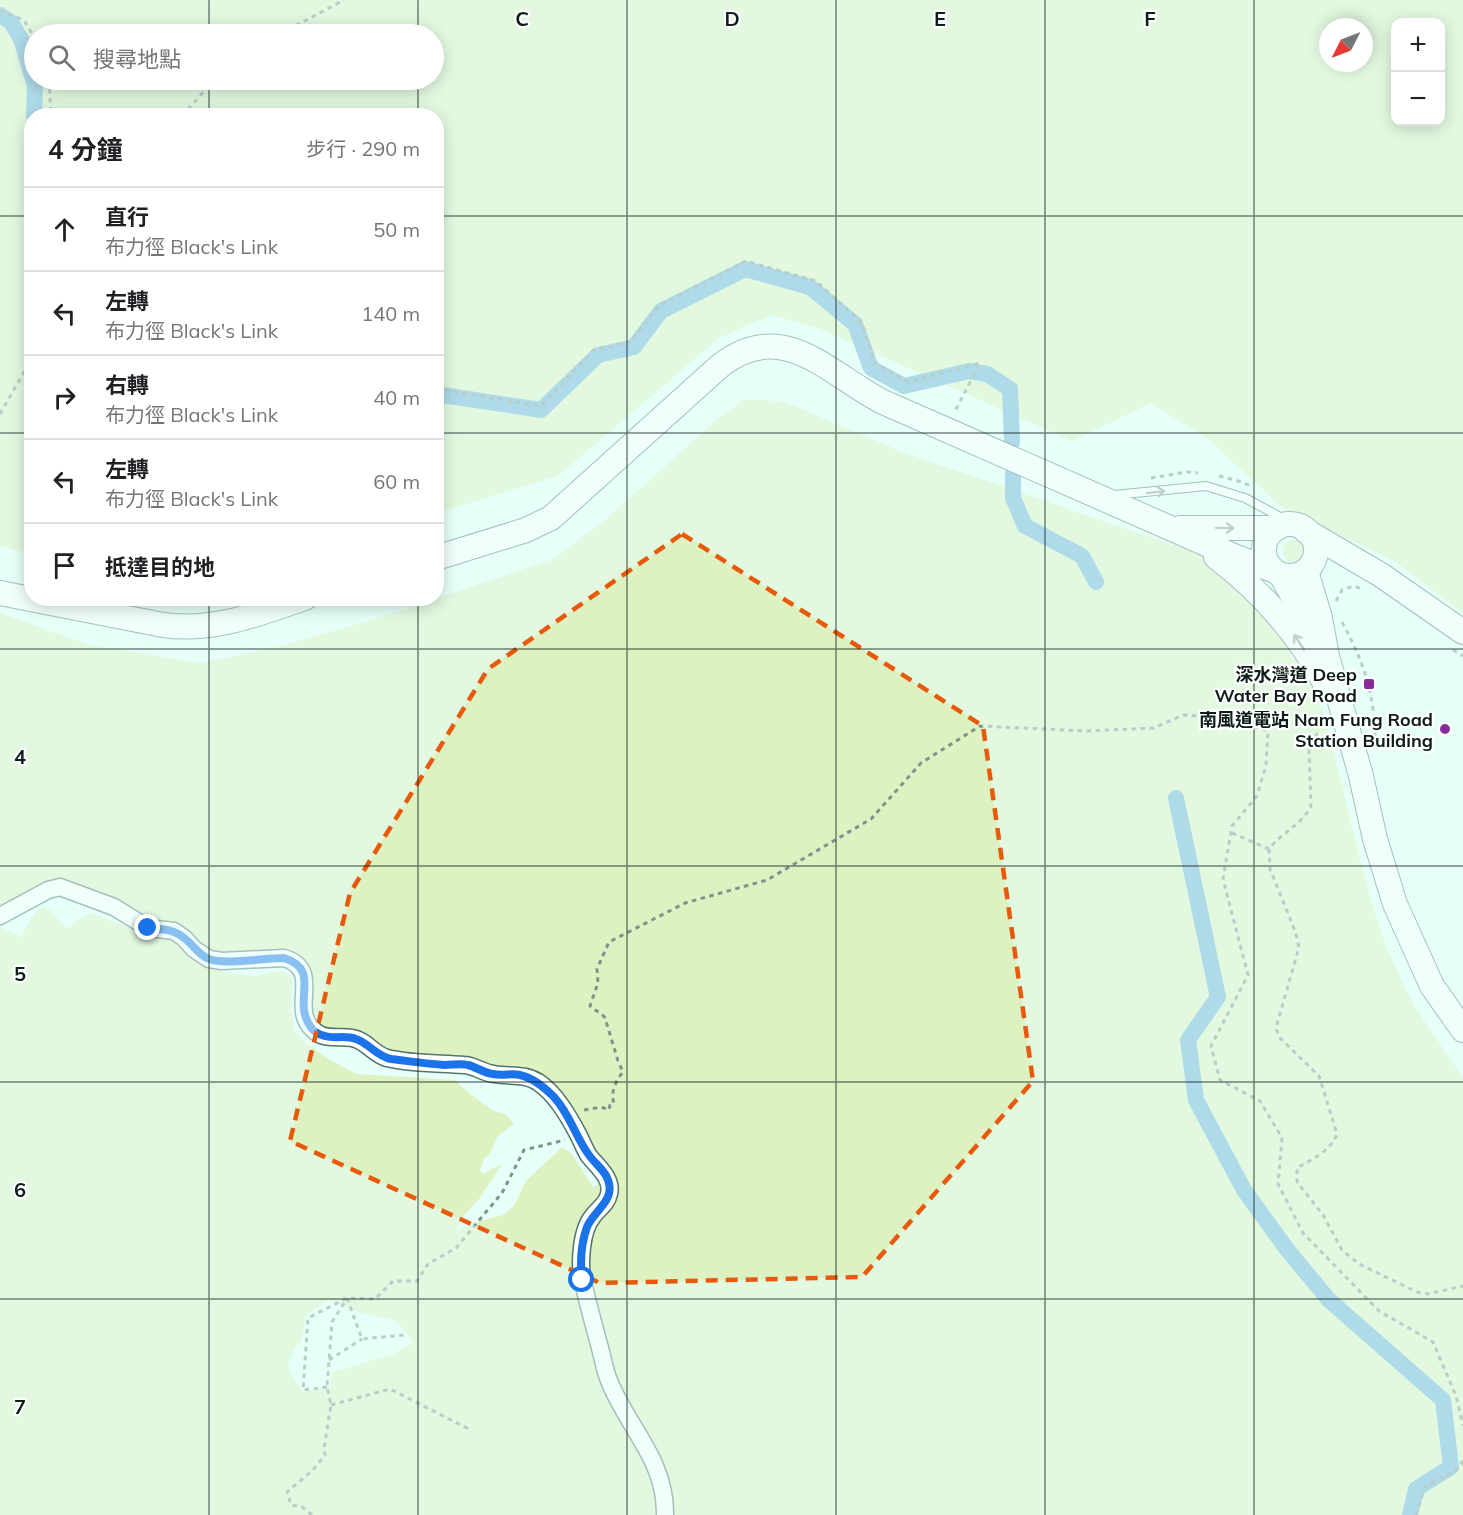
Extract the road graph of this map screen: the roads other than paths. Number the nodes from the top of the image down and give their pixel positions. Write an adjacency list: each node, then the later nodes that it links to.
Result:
1 (1098, 496): 2 (main road); 3 (lane, one-way to 3); 4 (main road)
2 (1172, 527): 3 (main road, one-way to 3); 6 (main road); 14 (main road, one-way to 2)
3 (1293, 528): 5 (main road); 6 (main road); 7 (main road)
4 (444, 556)
5 (1307, 569): 6 (main road); 7 (main road); 13 (main road)
6 (1277, 572): 13 (main road)
7 (1375, 583): 12 (main road)
8 (0, 592): 9 (main road)
9 (24, 597)
10 (69, 606): 11 (main road)
11 (279, 606)
12 (1457, 641)
13 (1327, 656): 14 (main road)
14 (1344, 740): 16 (main road)
15 (0, 916): 17 (street)
16 (1463, 1030)
17 (665, 1515)

